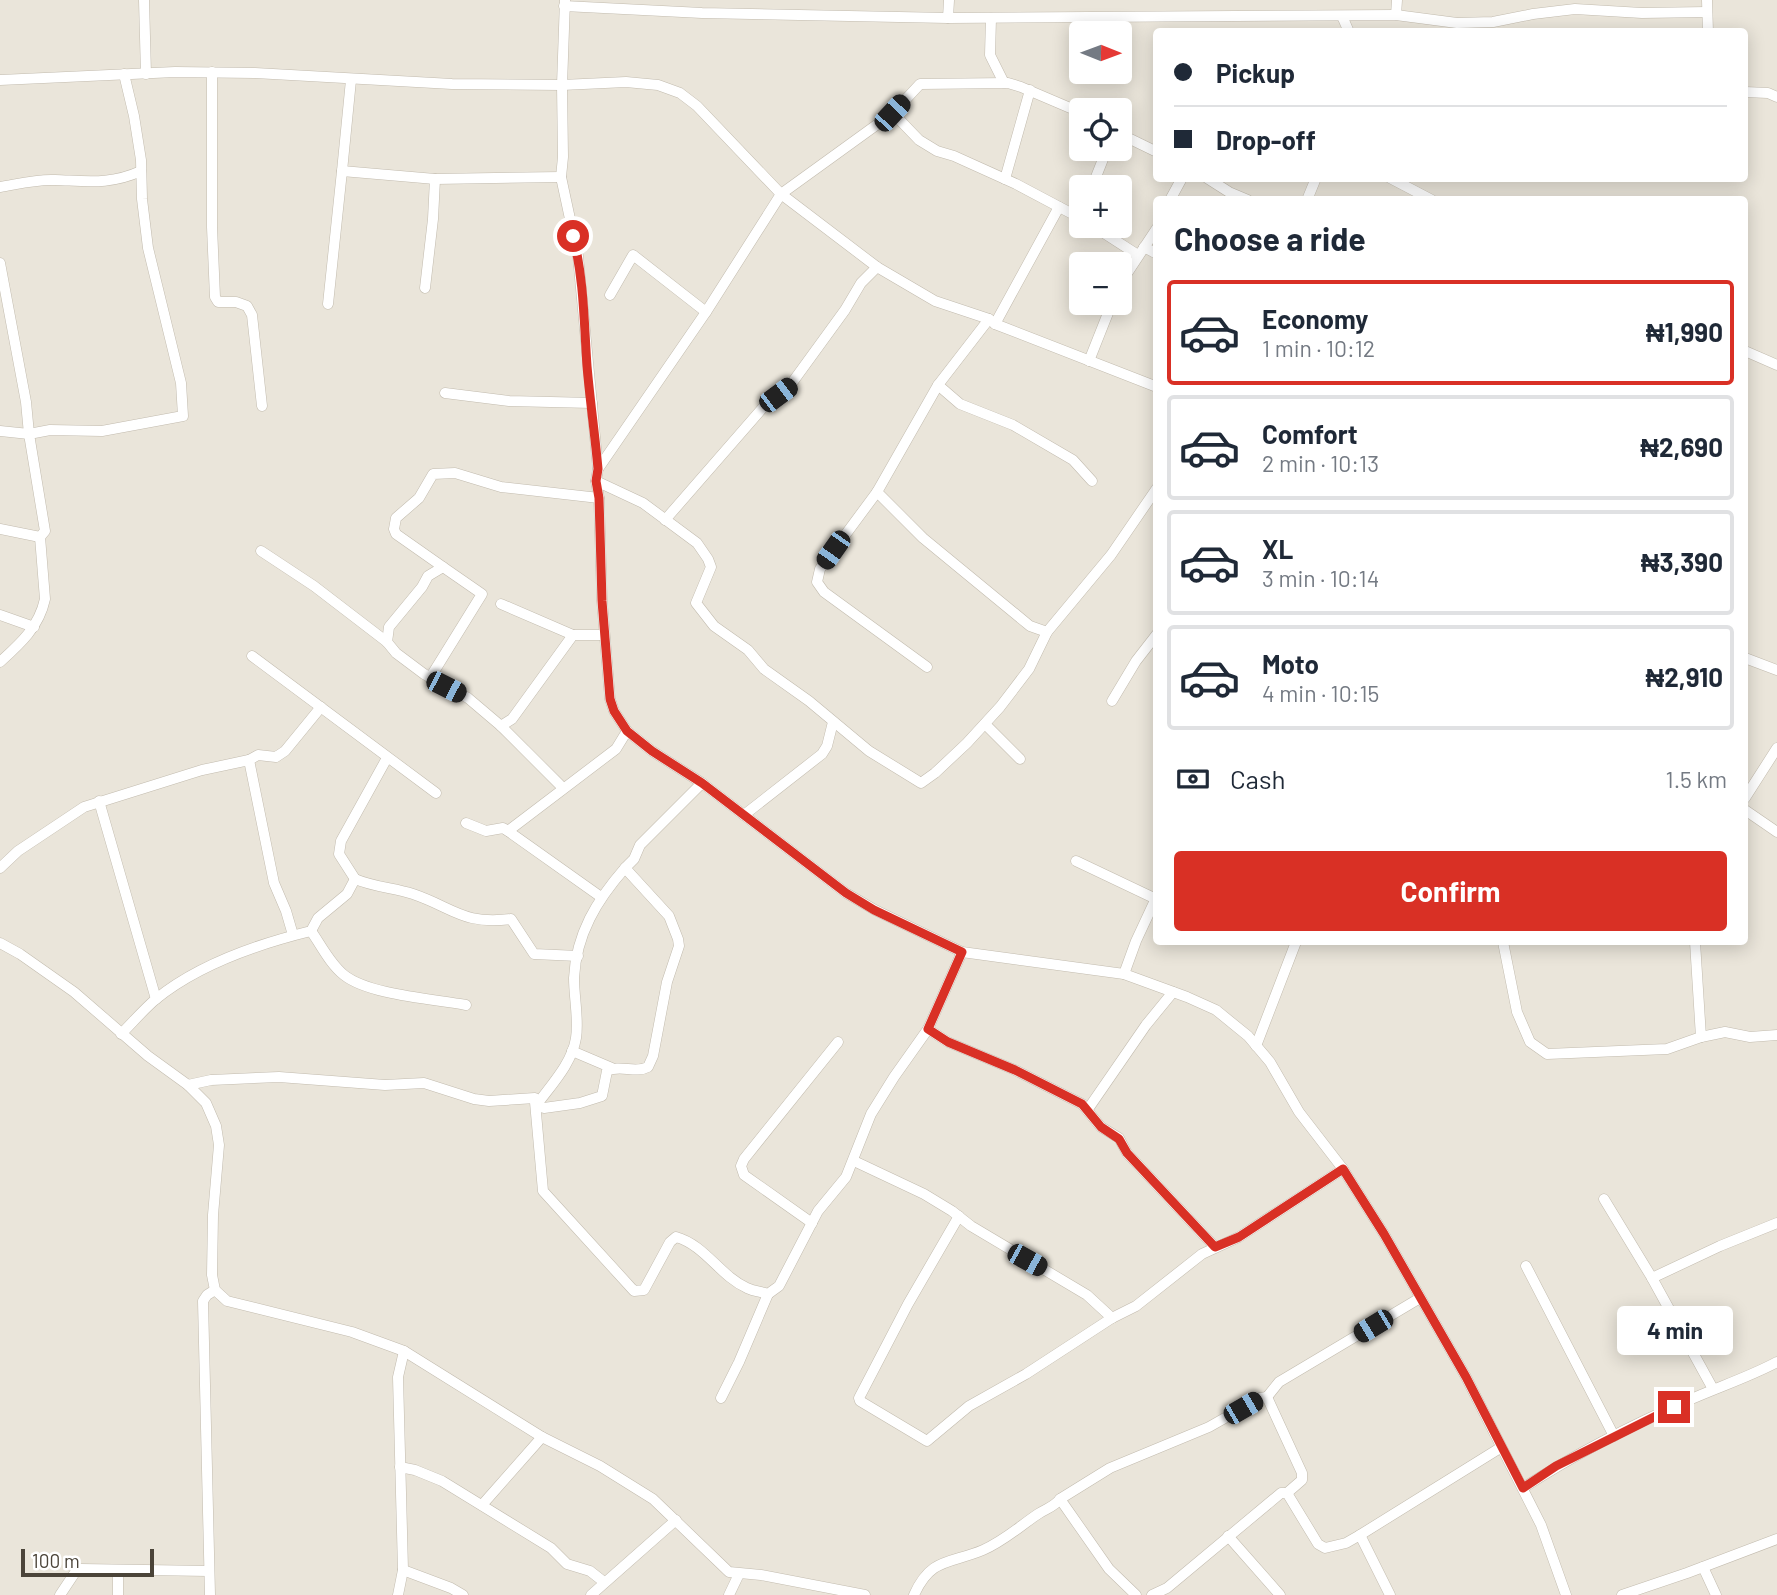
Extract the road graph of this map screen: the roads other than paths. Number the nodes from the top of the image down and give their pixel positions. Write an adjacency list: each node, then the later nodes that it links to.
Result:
1 (144, 0): 18 (street)
2 (702, 0): 9 (street)
3 (949, 0): 12 (street)
4 (1397, 0): 10 (street)
5 (1707, 0): 8 (street)
6 (565, 3): 9 (street); 22 (street)
7 (1594, 5): 8 (street); 10 (street)
8 (1707, 12): 15 (street)
9 (702, 13): 12 (street)
10 (1396, 15): 11 (street)
11 (1342, 16): 13 (street); 14 (street)
12 (948, 18): 13 (street)
13 (991, 18): 21 (street)
14 (1347, 28)
15 (1708, 28)
16 (212, 72): 18 (street); 20 (street); 63 (street)
17 (124, 74): 18 (street); 19 (street); 30 (street)
18 (146, 74)
19 (0, 80)
20 (351, 80): 22 (street); 31 (street)
21 (1004, 83): 23 (street); 27 (street)
22 (562, 85): 32 (street); 38 (street)
23 (1030, 90): 26 (street); 34 (street)
24 (1748, 92): 25 (street)
25 (1777, 97)
26 (1069, 107)
27 (892, 113): 34 (street); 38 (street)
28 (1132, 140): 29 (street)
29 (1153, 150)
30 (141, 171): 37 (street); 65 (street)
31 (342, 171): 33 (street); 52 (street)
32 (561, 177): 33 (street); 62 (street)
33 (435, 179): 50 (street)
34 (1005, 179): 41 (street)
35 (1213, 182): 39 (street)
36 (1398, 182): 40 (street)
37 (0, 187)
38 (782, 194): 49 (street); 53 (street)
39 (1238, 196)
40 (1424, 196)
41 (1059, 207): 42 (street); 55 (street)
42 (1069, 212)
43 (1153, 234): 45 (street)
44 (1116, 238): 45 (street)
45 (1141, 251): 46 (street); 48 (street)
46 (1153, 253)
47 (0, 263): 65 (street)
48 (1132, 265)
49 (877, 267): 55 (street); 72 (street)
50 (425, 288)
51 (610, 295): 53 (street)
52 (328, 304)
53 (706, 312): 66 (street)
54 (1107, 315): 57 (street)
55 (992, 322): 57 (street); 60 (street)
56 (1748, 352): 58 (street)
57 (1089, 361): 59 (street)
58 (1777, 365)
59 (1153, 385)
60 (938, 386): 68 (street); 69 (street)
61 (445, 393): 62 (street)
62 (592, 403): 66 (street)
63 (262, 405)
64 (0, 431): 65 (street)
65 (29, 434): 74 (street)
66 (598, 469): 67 (street)
67 (596, 481): 71 (street); 72 (street)
68 (1092, 481)
69 (877, 492): 80 (street); 88 (street)
70 (1153, 495): 80 (street)
71 (599, 498): 76 (street); 82 (street)
72 (665, 520): 93 (street)
73 (0, 528): 74 (street)
74 (40, 537): 79 (street)
75 (261, 551): 84 (street)
76 (443, 567): 84 (street); 90 (street)
77 (501, 604): 81 (street)
78 (0, 615): 79 (street)
79 (34, 627): 87 (street)
80 (1047, 632): 94 (street)
81 (573, 635): 82 (street); 95 (street)
82 (604, 635): 96 (street)
83 (1153, 639): 91 (street)
84 (387, 642): 90 (street)
85 (252, 656): 92 (street)
86 (1748, 659): 89 (street)
87 (0, 662)
88 (927, 667)
89 (1777, 670)
90 (430, 678): 95 (street)
91 (1112, 701)
92 (321, 706): 98 (street); 100 (street)
93 (833, 722): 94 (street); 109 (street)
94 (985, 724): 99 (street)
95 (501, 726): 104 (street)
96 (627, 731): 103 (street); 104 (street)
97 (1777, 748): 101 (street)
98 (387, 758): 105 (street); 116 (street)
99 (1020, 759)
100 (249, 760): 107 (street); 121 (street)
101 (1766, 764): 102 (street); 106 (street)
102 (1777, 767)
103 (702, 783): 109 (street); 114 (street)
104 (564, 788): 111 (street)
105 (436, 793)
106 (1748, 793)
107 (99, 801): 115 (street); 130 (street)
108 (1748, 812): 112 (street)
109 (744, 815): 126 (street)
110 (466, 823): 111 (street)
111 (508, 831): 118 (street)
112 (1777, 832)
113 (1076, 861): 117 (street)
114 (625, 868): 118 (street); 139 (street)
115 (0, 869)
116 (355, 879): 120 (street); 127 (street)
117 (1153, 896)
118 (601, 897): 127 (street)
119 (1153, 904): 128 (street)
120 (311, 931): 121 (street); 131 (street)
121 (293, 935): 130 (street)
122 (0, 943): 133 (street)
123 (1295, 945): 137 (street)
124 (1504, 945): 135 (street)
125 (1695, 945): 135 (street)
126 (962, 952): 128 (street); 132 (street)
127 (578, 956): 138 (street)
128 (1124, 974): 129 (street)
129 (1172, 992): 137 (street); 142 (street)
130 (156, 999): 133 (street)
131 (466, 1005)
132 (928, 1029): 142 (street); 143 (street)
133 (121, 1034): 140 (street)
134 (1777, 1035): 135 (street)
135 (1701, 1037)
136 (838, 1042): 147 (street)
137 (1256, 1046): 144 (street)
138 (572, 1051): 139 (street); 141 (street)
139 (612, 1068): 141 (street)
140 (188, 1085): 141 (street); 152 (street)
141 (536, 1101): 153 (street)
142 (1088, 1109): 149 (street)
143 (854, 1161): 146 (street); 147 (street)
144 (1343, 1169): 149 (street); 154 (street)
145 (1604, 1199): 151 (street)
146 (959, 1216): 155 (street); 155 (street)
147 (812, 1223): 153 (street)
148 (1777, 1223): 151 (street)
149 (1215, 1247): 155 (street)
150 (1526, 1266): 161 (street)
151 (1652, 1278): 158 (street)
152 (215, 1290): 156 (street); 175 (street)
153 (768, 1294): 160 (street)
154 (1420, 1298): 159 (street); 163 (street)
155 (1112, 1318)
156 (404, 1351): 162 (street); 164 (street)
157 (1777, 1362): 158 (street)
158 (1713, 1389): 161 (street)
159 (1267, 1397): 166 (street); 167 (street)
160 (721, 1398)
161 (1614, 1436): 165 (street)
162 (542, 1437): 168 (street); 169 (street)
163 (1500, 1448): 165 (street); 170 (street)
164 (400, 1467): 168 (street); 176 (street)
165 (1523, 1488): 192 (street)
166 (1287, 1493): 170 (street); 171 (street)
167 (1060, 1499): 187 (street); 188 (street)
168 (482, 1505): 178 (street)
169 (676, 1520): 177 (street); 178 (street)
170 (1360, 1535): 191 (street)
171 (1228, 1536): 189 (street); 190 (street)
172 (1777, 1539): 173 (street)
173 (1703, 1567): 193 (street); 194 (street)
174 (118, 1570): 175 (street); 179 (street); 180 (street)
175 (209, 1570): 181 (street)
176 (403, 1570): 182 (street); 183 (street)
177 (739, 1574): 185 (street); 186 (street)
178 (604, 1582): 184 (street)
179 (60, 1595)
180 (118, 1595)
181 (210, 1595)
182 (398, 1595)
183 (463, 1595)
184 (591, 1595)
185 (729, 1595)
186 (865, 1595)
187 (914, 1595)
188 (1136, 1595)
189 (1152, 1595)
190 (1280, 1595)
191 (1390, 1595)
192 (1566, 1595)
193 (1622, 1595)
194 (1716, 1595)

